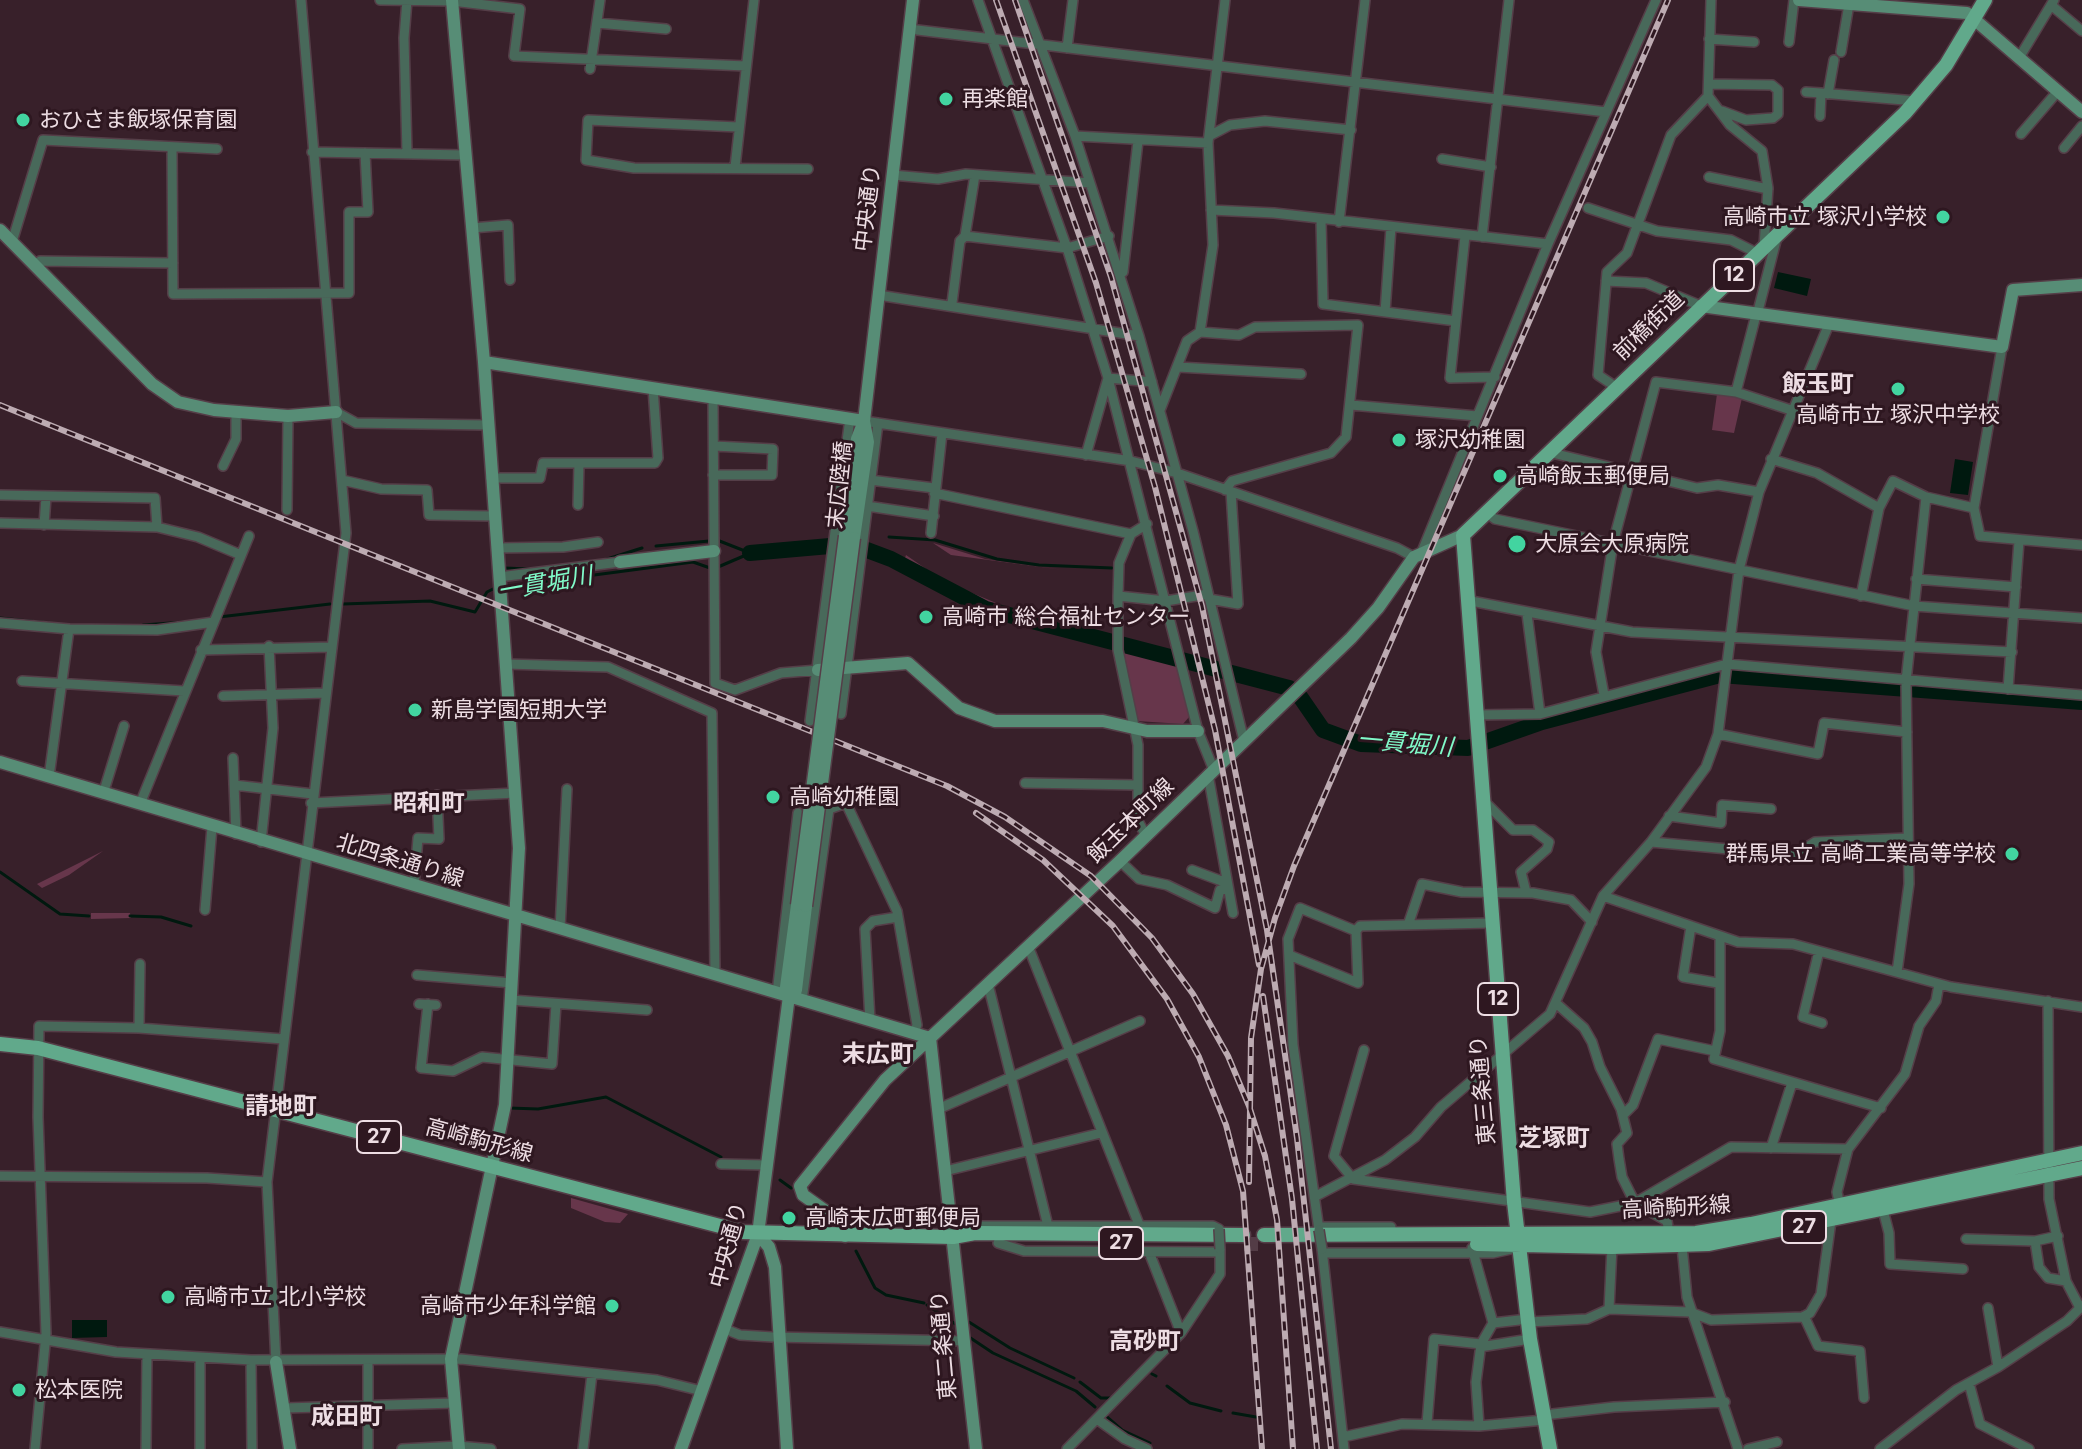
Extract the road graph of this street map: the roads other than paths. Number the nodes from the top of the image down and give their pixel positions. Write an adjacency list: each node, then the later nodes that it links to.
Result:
1 (301, 0): 58 (street)
2 (380, 0): 3 (street)
3 (407, 0): 4 (street); 60 (street)
4 (452, 0): 20 (street); 61 (street)
5 (600, 0): 22 (street)
6 (754, 0): 34 (street)
7 (913, 0): 24 (street, 中央通り)
8 (978, 0): 26 (street)
9 (1023, 0): 30 (street)
10 (1073, 0): 31 (street)
11 (1225, 0): 35 (street)
12 (1365, 0): 36 (street)
13 (1509, 0): 42 (street)
14 (1656, 0): 45 (street)
15 (1711, 0): 27 (street)
16 (1796, 0): 18 (street); 29 (street)
17 (1985, 0): 21 (main road, 前橋街道 / 12)
18 (1852, 2): 21 (street); 40 (street)
19 (2052, 3): 25 (street); 32 (street)
20 (520, 4): 33 (street)
21 (1974, 19): 32 (street); 43 (main road, 前橋街道 / 12)
22 (597, 23): 23 (street); 33 (street)
23 (666, 29)
24 (909, 29): 26 (street); 66 (street, 中央通り)
25 (2082, 31)
26 (993, 39): 30 (street); 69 (street)
27 (1709, 39): 28 (street); 37 (street)
28 (1754, 42)
29 (1789, 42)
30 (1040, 46): 31 (street); 52 (street)
31 (1067, 48): 35 (street)
32 (2019, 58): 38 (street)
33 (591, 64): 34 (street)
34 (746, 66): 49 (street)
35 (1217, 67): 36 (street); 53 (street)
36 (1355, 83): 42 (street); 50 (street)
37 (1709, 84): 41 (street); 44 (street)
38 (2058, 91): 46 (street); 51 (street)
39 (1806, 92): 40 (street)
40 (1824, 94): 43 (street); 47 (street)
41 (1708, 96): 44 (street); 76 (street)
42 (1498, 100): 45 (street); 64 (street)
43 (1916, 101): 80 (main road, 前橋街道 / 12)
44 (1722, 111): 71 (street)
45 (1606, 112): 86 (street)
46 (2082, 112)
47 (1820, 116)
48 (2082, 126): 56 (street)
49 (738, 127): 63 (street); 63 (street)
50 (1351, 130): 53 (street); 75 (street)
51 (2021, 134)
52 (1075, 136): 54 (street); 70 (street)
53 (1208, 140): 54 (street); 73 (street)
54 (1138, 141): 91 (street)
55 (172, 148): 57 (street); 85 (street); 89 (street)
56 (2064, 148)
57 (217, 149)
58 (312, 152): 59 (street); 95 (street)
59 (365, 153): 60 (street); 95 (street)
60 (407, 153): 61 (street)
61 (465, 155): 78 (street)
62 (1442, 159): 64 (street)
63 (735, 167): 65 (street)
64 (1491, 167): 84 (street)
65 (808, 169)
66 (892, 175): 67 (street); 96 (street, 中央通り)
67 (975, 175): 69 (street); 81 (street)
68 (1709, 177): 71 (street)
69 (1044, 182): 70 (street); 87 (street)
70 (1090, 183): 82 (street)
71 (1768, 189): 88 (street)
72 (1588, 208): 76 (street)
73 (1211, 210): 74 (street); 106 (street)
74 (1321, 220): 75 (street); 99 (street)
75 (1339, 222): 77 (street)
76 (1637, 225): 88 (street); 93 (street)
77 (1391, 227): 83 (street); 100 (street)
78 (472, 228): 92 (street); 109 (street)
79 (0, 230): 85 (street)
80 (1777, 235): 88 (main road, 前橋街道 / 12); 101 (street)
81 (965, 236): 87 (street); 97 (street)
82 (1109, 236): 87 (street); 91 (street)
83 (1465, 236): 84 (street); 102 (street)
84 (1482, 237): 86 (street)
85 (12, 242): 90 (street)
86 (1548, 244): 112 (street)
87 (1067, 248): 105 (street)
88 (1761, 250): 98 (main road, 前橋街道 / 12)
89 (173, 263): 90 (street); 95 (street)
90 (35, 265): 122 (street)
91 (1122, 279): 107 (street)
92 (510, 280)
93 (1606, 281): 98 (street); 115 (street)
94 (2082, 285): 108 (street)
95 (324, 294): 123 (street)
96 (878, 295): 97 (street); 126 (street, 中央通り)
97 (952, 303): 105 (street)
98 (1701, 306): 101 (street); 115 (main road, 前橋街道 / 12)
99 (1360, 309): 100 (street); 104 (street)
100 (1385, 312): 102 (street)
101 (1756, 315): 103 (street); 117 (street)
102 (1456, 321): 112 (street)
103 (1829, 324): 108 (street); 121 (street)
104 (1358, 325): 106 (street); 119 (street)
105 (1093, 329): 107 (street); 113 (street)
106 (1200, 332): 110 (street)
107 (1139, 336): 114 (street)
108 (2002, 347): 152 (street)
109 (484, 362): 116 (street); 128 (street)
110 (1178, 367): 111 (street); 120 (street)
111 (1301, 374)
112 (1495, 377): 125 (street)
113 (1108, 378): 114 (street); 132 (street); 134 (street)
114 (1152, 382): 120 (street)
115 (1616, 387): 131 (main road, 前橋街道 / 12)
116 (653, 388): 118 (street); 135 (street)
117 (1736, 392): 121 (street); 137 (street)
118 (713, 397): 126 (street); 130 (street)
119 (1351, 405): 125 (street); 144 (street)
120 (1160, 410): 138 (street)
121 (1794, 411): 133 (street)
122 (236, 412): 124 (street); 136 (street)
123 (336, 412): 124 (street); 128 (street); 141 (street)
124 (288, 416): 153 (street)
125 (1477, 416): 173 (street)
126 (857, 420): 127 (street); 168 (street, 末広陸橋)
127 (878, 423): 129 (street); 142 (street)
128 (487, 425): 140 (street)
129 (942, 433): 132 (street); 143 (street)
130 (714, 446): 139 (street); 139 (street)
131 (1548, 452): 137 (street); 154 (main road, 前橋街道 / 12)
132 (1086, 455): 134 (street)
133 (1771, 459): 145 (street); 151 (street)
134 (1131, 461): 138 (street); 158 (street)
135 (579, 463): 140 (street); 149 (street)
136 (223, 466)
137 (1631, 471): 145 (street); 167 (street)
138 (1177, 473): 144 (street); 181 (street)
139 (713, 475): 171 (street)
140 (491, 478): 155 (street)
141 (342, 480): 155 (street); 195 (street)
142 (870, 480): 143 (street); 150 (street)
143 (934, 490): 156 (street); 162 (street)
144 (1228, 491): 173 (street); 181 (street)
145 (1759, 492): 175 (street)
146 (0, 495): 147 (street)
147 (46, 497): 159 (street); 160 (street)
148 (1926, 497): 151 (street); 152 (street); 176 (street)
149 (578, 505)
150 (867, 506): 156 (street); 168 (street)
151 (1879, 508): 180 (street)
152 (1974, 508): 165 (street)
153 (287, 510)
154 (1486, 512): 163 (main road, 前橋街道 / 12); 167 (street)
155 (493, 516): 170 (street)
156 (934, 516): 161 (street)
157 (0, 523): 159 (street)
158 (1147, 524): 162 (street); 183 (street)
159 (44, 525): 160 (street)
160 (157, 527): 172 (street)
161 (931, 533)
162 (1131, 534): 179 (street)
163 (1463, 535): 173 (street); 182 (main road, 東三条通り / 12)
164 (249, 536): 172 (street)
165 (2019, 541): 169 (street); 178 (street)
166 (598, 542): 170 (street)
167 (1613, 543): 175 (street); 190 (street)
168 (849, 544): 199 (street); 201 (street); 254 (street, 末広陸橋, bridge)
169 (2082, 545)
170 (497, 548): 177 (street)
171 (714, 551): 174 (street); 201 (street)
172 (241, 555): 187 (street)
173 (1418, 556): 221 (street, 飯玉本町線)
174 (620, 562): 177 (street)
175 (1739, 570): 180 (street); 192 (street)
176 (1916, 579): 178 (street); 184 (street)
177 (499, 584): 198 (street)
178 (2016, 587): 185 (street)
179 (1118, 596): 183 (street); 217 (street)
180 (1861, 596): 184 (street)
181 (1209, 597): 183 (street); 221 (street)
182 (1466, 600): 186 (street); 214 (main road, 東三条通り / 12)
183 (1166, 601): 218 (street)
184 (1914, 606): 185 (street); 193 (street)
185 (2014, 613): 188 (street); 197 (street)
186 (1527, 614): 190 (street); 213 (street)
187 (216, 618): 191 (street); 196 (street)
188 (2082, 618)
189 (0, 623): 191 (street)
190 (1600, 628): 192 (street); 209 (street)
191 (69, 629): 203 (street)
192 (1730, 636): 193 (street); 200 (street)
193 (1909, 644): 197 (street); 204 (street)
194 (269, 646): 195 (street); 196 (street); 208 (street)
195 (332, 647): 207 (street)
196 (201, 650): 206 (street)
197 (2012, 652): 205 (street)
198 (506, 664): 231 (street); 271 (street)
199 (848, 666): 201 (street); 212 (street); 217 (street)
200 (1727, 666): 204 (street); 209 (street); 220 (street)
201 (818, 670): 215 (street)
202 (22, 681): 203 (street)
203 (63, 684): 206 (street); 225 (street)
204 (1907, 687): 205 (street); 219 (street)
205 (2008, 689): 210 (street)
206 (184, 691): 236 (street)
207 (326, 693): 208 (street); 234 (street)
208 (271, 695): 211 (street); 229 (street)
209 (1604, 695): 213 (street)
210 (2082, 695)
211 (223, 696)
212 (841, 714)
213 (1540, 714): 214 (street)
214 (1476, 715): 235 (main road, 東三条通り / 12)
215 (810, 721)
216 (124, 726): 232 (street)
217 (1135, 729): 218 (street); 228 (street)
218 (1198, 731): 224 (street)
219 (1907, 732): 220 (street); 243 (street)
220 (1718, 734): 239 (street)
221 (1244, 741): 224 (street, 飯玉本町線)
222 (233, 758): 227 (street)
223 (0, 762): 225 (street, 北四条通り線)
224 (1210, 771): 242 (street, 飯玉本町線); 250 (street)
225 (49, 777): 232 (street, 北四条通り線)
226 (1025, 783): 228 (street)
227 (234, 785): 229 (street); 241 (street)
228 (1138, 785): 242 (street)
229 (267, 786): 234 (street); 244 (street)
230 (567, 789): 263 (street)
231 (516, 793): 233 (street); 257 (street)
232 (103, 794): 236 (street, 北四条通り線)
233 (437, 795): 234 (street); 249 (street)
234 (312, 798): 246 (street)
235 (1483, 800): 251 (main road, 東三条通り / 12); 252 (street)
236 (140, 804): 240 (street, 北四条通り線)
237 (1771, 809): 239 (street)
238 (798, 813): 254 (street)
239 (1669, 816): 245 (street)
240 (212, 827): 241 (street, 北四条通り線); 255 (street)
241 (236, 834): 244 (street, 北四条通り線)
242 (1145, 834): 247 (street, 飯玉本町線)
243 (1908, 838): 245 (street); 270 (street)
244 (261, 842): 246 (street, 北四条通り線)
245 (1651, 842): 253 (street)
246 (305, 853): 249 (street, 北四条通り線); 291 (street)
247 (1120, 861): 250 (street); 266 (street, 飯玉本町線)
248 (1192, 870): 250 (street)
249 (414, 886): 257 (street, 北四条通り線)
250 (1227, 886): 256 (street)
251 (1490, 891): 252 (street); 260 (main road, 東三条通り / 12); 261 (street)
252 (1526, 892): 259 (street)
253 (1603, 896): 259 (street); 262 (street)
254 (802, 903): 258 (street); 277 (street); 277 (street, 末広陸橋)
255 (205, 910)
256 (1233, 913)
257 (515, 916): 263 (street, 北四条通り線); 273 (street)
258 (898, 917): 285 (street); 289 (street)
259 (1592, 922): 282 (street)
260 (1491, 923): 261 (street); 297 (main road, 東三条通り / 12)
261 (1408, 925): 264 (street)
262 (1691, 926): 265 (street); 274 (street)
263 (560, 929): 271 (street, 北四条通り線)
264 (1356, 931): 268 (street); 268 (street)
265 (1720, 936): 267 (street); 274 (street)
266 (1028, 946): 275 (street, 飯玉本町線); 296 (street)
267 (1819, 951): 270 (street); 287 (street)
268 (1289, 955): 320 (street)
269 (140, 964): 288 (street)
270 (1897, 972): 276 (street)
271 (715, 974): 277 (street, 北四条通り線)
272 (417, 975): 273 (street)
273 (512, 983): 278 (street)
274 (1718, 983): 295 (street)
275 (988, 984): 290 (street, 飯玉本町線); 299 (street)
276 (1939, 984): 279 (street); 301 (street)
277 (789, 996): 285 (street); 311 (street, 中央通り)
278 (511, 1000): 281 (street); 298 (street)
279 (2048, 1001): 283 (street); 313 (street)
280 (428, 1004): 298 (street)
281 (556, 1004): 284 (street); 298 (street)
282 (1557, 1004): 297 (street); 304 (street)
283 (2082, 1007)
284 (647, 1010)
285 (870, 1020): 289 (street)
286 (1140, 1021): 296 (street)
287 (1822, 1023)
288 (139, 1028): 291 (street); 293 (street)
289 (914, 1033): 290 (street)
290 (930, 1038): 303 (street, 東二条通り); 332 (street, 飯玉本町線)
291 (283, 1039): 302 (street)
292 (0, 1044): 293 (main road, 高崎駒形線 / 27)
293 (38, 1048): 302 (main road, 高崎駒形線 / 27); 316 (street)
294 (1364, 1050): 318 (street)
295 (1715, 1051): 300 (street); 304 (street)
296 (1069, 1052): 299 (street); 305 (street)
297 (1503, 1056): 318 (street); 321 (main road, 東三条通り / 12)
298 (507, 1059): 312 (street)
299 (1010, 1078): 303 (street); 308 (street)
300 (1792, 1083): 301 (street); 306 (street)
301 (1881, 1108): 307 (street)
302 (276, 1109): 312 (main road, 高崎駒形線 / 27); 319 (street)
303 (938, 1109): 315 (street, 東二条通り)
304 (1623, 1115): 322 (street)
305 (1101, 1133): 308 (street); 327 (street)
306 (1771, 1148): 307 (street); 322 (street)
307 (1848, 1149): 323 (street)
308 (1028, 1151): 315 (street); 326 (street)
309 (2082, 1153): 313 (main road, 高崎駒形線 / 27)
310 (721, 1164): 311 (street)
311 (766, 1165): 330 (street, 中央通り)
312 (490, 1166): 330 (main road, 高崎駒形線 / 27); 365 (street)
313 (2047, 1168): 314 (main road, 高崎駒形線 / 27); 323 (main road, 高崎駒形線 / 27); 324 (main road, 高崎駒形線 / 27); 333 (street)
314 (2082, 1168)
315 (945, 1171): 334 (street, 東二条通り)
316 (42, 1175): 317 (street); 319 (street); 359 (street)
317 (0, 1176)
318 (1350, 1176): 320 (street); 321 (street)
319 (267, 1182): 368 (street)
320 (1316, 1196): 328 (street)
321 (1514, 1202): 322 (street); 338 (main road, 東三条通り / 12)
322 (1635, 1203): 329 (street)
323 (1840, 1206): 329 (main road, 高崎駒形線 / 27)
324 (1883, 1210): 325 (main road, 高崎駒形線 / 27); 346 (street)
325 (1831, 1221): 341 (main road, 高崎駒形線 / 27); 352 (street)
326 (1048, 1226): 327 (street); 331 (street)
327 (1140, 1227): 343 (street, bridge)
328 (1319, 1229): 340 (street); 344 (street, bridge)
329 (1669, 1233): 338 (main road, 高崎駒形線 / 27)
330 (758, 1234): 332 (main road, 高崎駒形線 / 27); 355 (street, 中央通り); 358 (street)
331 (995, 1234): 334 (main road, 高崎駒形線 / 27); 335 (main road, 高崎駒形線 / 27); 345 (street)
332 (845, 1236): 334 (main road, 高崎駒形線 / 27)
333 (2058, 1236): 339 (street); 347 (street)
334 (953, 1237): 361 (street, 東二条通り)
335 (1244, 1239)
336 (1966, 1239): 339 (street)
337 (1265, 1240): 340 (main road, 高崎駒形線 / 27)
338 (1521, 1240): 340 (main road, 高崎駒形線 / 27); 342 (main road, 高崎駒形線 / 27); 353 (main road, 東三条通り / 12)
339 (2035, 1241): 347 (street)
340 (1472, 1244): 344 (street); 354 (street)
341 (1682, 1246): 342 (main road, 高崎駒形線 / 27); 351 (street)
342 (1612, 1247): 350 (street)
343 (1220, 1251): 345 (street); 357 (street)
344 (1322, 1251): 382 (street)
345 (1149, 1252): 357 (street)
346 (1963, 1269)
347 (2066, 1281): 348 (street)
348 (2081, 1307): 369 (street)
349 (1988, 1308): 369 (street)
350 (1609, 1309): 351 (street); 353 (street)
351 (1695, 1315): 352 (street); 374 (street)
352 (1804, 1316): 373 (street)
353 (1528, 1321): 354 (street); 360 (main road, 東三条通り / 12)
354 (1493, 1323): 362 (street)
355 (725, 1329): 358 (street); 372 (street, 中央通り)
356 (0, 1332): 359 (street)
357 (1181, 1333): 379 (street)
358 (780, 1337): 361 (street); 395 (street)
359 (46, 1339): 363 (street); 385 (street)
360 (1530, 1339): 362 (street); 378 (main road, 東三条通り / 12)
361 (965, 1341): 396 (street, 東二条通り)
362 (1481, 1346): 380 (street); 381 (street)
363 (147, 1354): 364 (street); 386 (street)
364 (200, 1357): 366 (street); 387 (street)
365 (451, 1359): 367 (street); 370 (street); 375 (street)
366 (251, 1360): 368 (street); 388 (street)
367 (368, 1360): 368 (street); 376 (street)
368 (276, 1362): 377 (street)
369 (1998, 1367): 371 (street)
370 (592, 1374): 372 (street); 393 (street)
371 (1969, 1383): 403 (street); 404 (street)
372 (702, 1391): 394 (street, 中央通り)
373 (1864, 1398)
374 (1725, 1402): 378 (street); 401 (street)
375 (455, 1403): 376 (street); 384 (street)
376 (368, 1405): 377 (street); 390 (street)
377 (285, 1408): 389 (street)
378 (1544, 1418): 381 (street); 400 (main road, 東三条通り / 12)
379 (1097, 1419): 397 (street); 398 (street)
380 (1427, 1423): 381 (street); 382 (street)
381 (1479, 1426)
382 (1343, 1437): 399 (street)
383 (1777, 1442): 402 (street)
384 (459, 1448): 391 (street); 392 (street)
385 (35, 1449)
386 (146, 1449)
387 (200, 1449)
388 (252, 1449)
389 (290, 1449)
390 (368, 1449)
391 (402, 1449)
392 (491, 1449)
393 (583, 1449)
394 (681, 1449)
395 (787, 1449)
396 (976, 1449)
397 (1067, 1449)
398 (1147, 1449)
399 (1344, 1449)
400 (1550, 1449)
401 (1738, 1449)
402 (1748, 1449)
403 (1880, 1449)
404 (2029, 1449)

